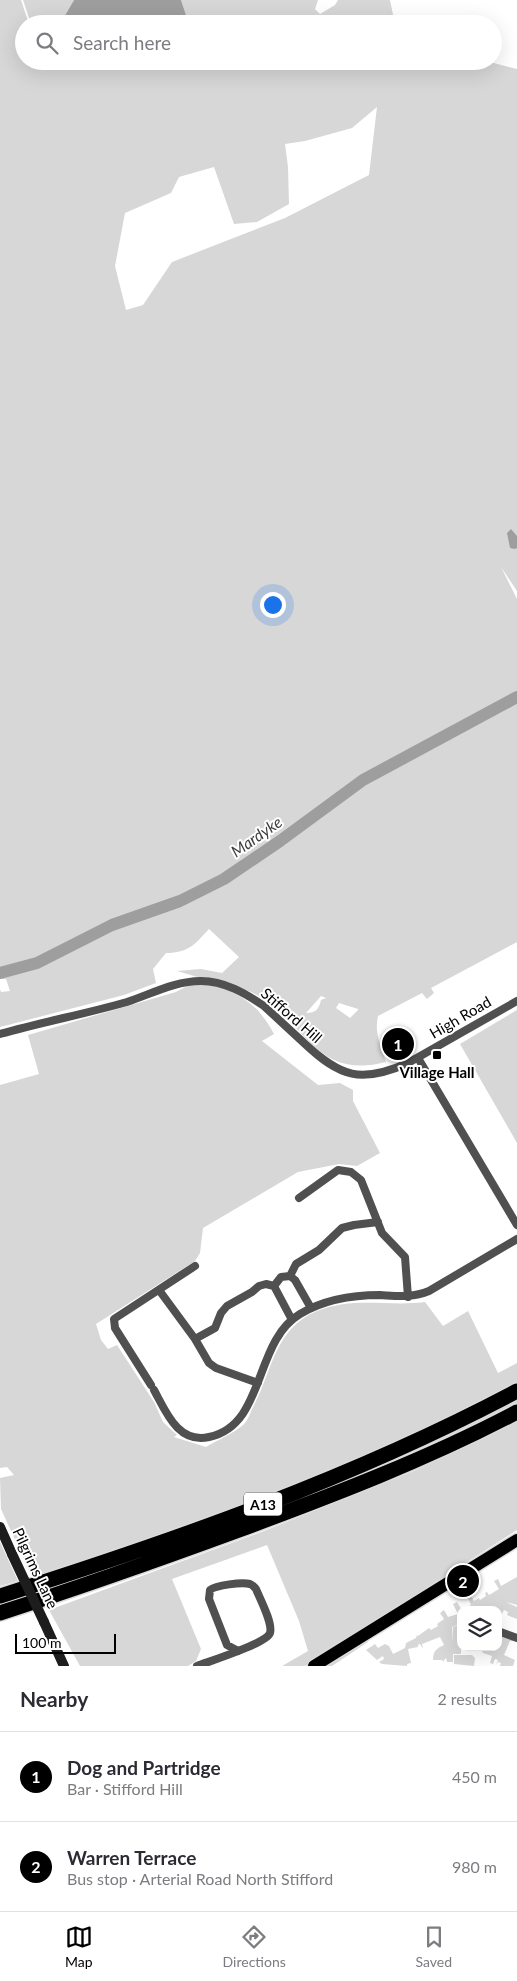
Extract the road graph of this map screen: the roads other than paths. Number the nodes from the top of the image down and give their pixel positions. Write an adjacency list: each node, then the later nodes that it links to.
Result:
1 (517, 1001): 3 (street, High Road)
2 (0, 1034): 3 (street, Stifford Hill)
3 (418, 1058): 6 (street)
4 (299, 1198): 5 (street)
5 (378, 1222): 9 (street); 12 (street)
6 (517, 1225)
7 (517, 1239): 12 (street)
8 (195, 1266): 11 (street)
9 (290, 1276): 10 (street); 13 (street)
10 (274, 1286): 14 (street); 15 (street)
11 (159, 1290): 15 (street); 16 (street)
12 (408, 1297): 13 (street)
13 (311, 1308): 14 (street)
14 (292, 1320): 16 (street)
15 (195, 1339): 16 (street)
16 (258, 1383)
17 (517, 1391): 21 (highway, A13)
18 (517, 1412): 22 (highway, A13)
19 (0, 1527): 26 (main road, Pilgrims Lane, bridge)
20 (517, 1540): 32 (main road)
21 (0, 1596)
22 (0, 1612)
23 (502, 1632): 24 (street)
24 (517, 1638)
25 (227, 1645): 27 (street); 27 (street); 28 (street)
26 (56, 1649): 29 (main road, Pilgrims Lane); 30 (main road, Pilgrims Lane)
27 (238, 1651): 28 (street)
28 (220, 1658): 31 (street)
29 (55, 1666)
30 (64, 1666)
31 (198, 1666)
32 (314, 1666)

